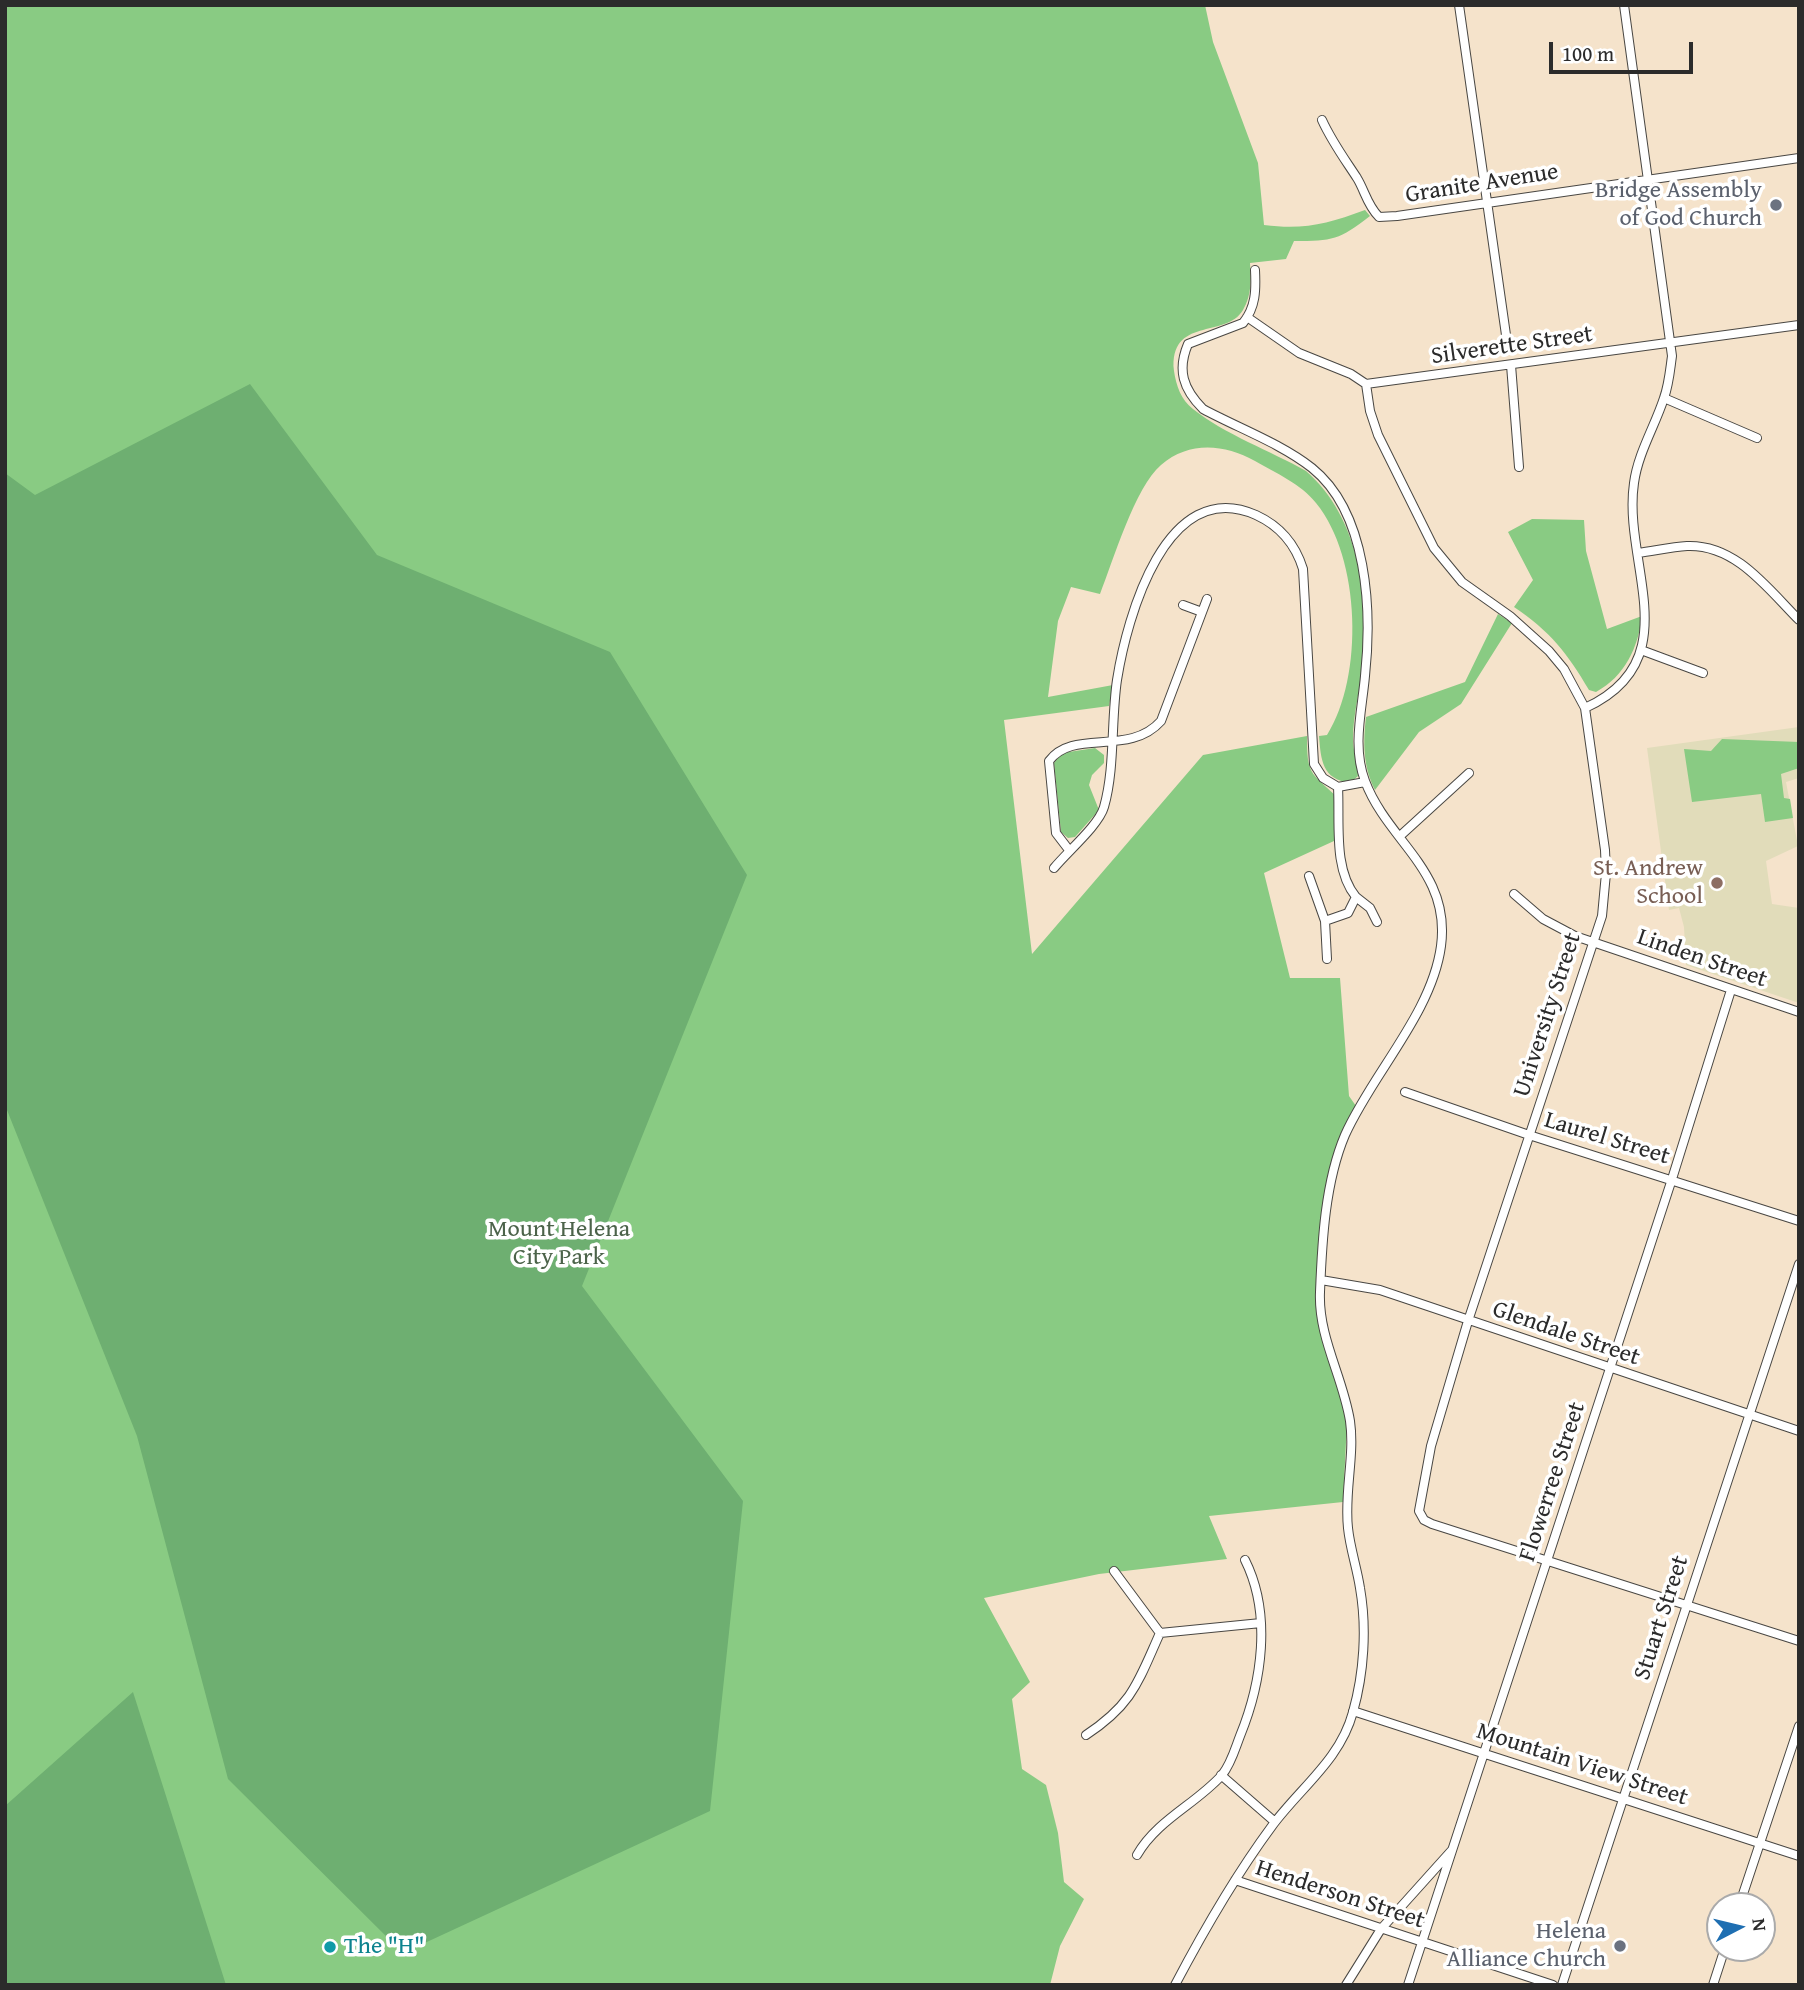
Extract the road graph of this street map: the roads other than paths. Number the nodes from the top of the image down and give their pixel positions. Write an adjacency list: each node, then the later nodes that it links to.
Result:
1 (1459, 5): 6 (street)
2 (1624, 5): 5 (street)
3 (1322, 120): 6 (street, Granite Avenue)
4 (1799, 158): 5 (street, Granite Avenue)
5 (1650, 180): 6 (street, Granite Avenue); 10 (street)
6 (1486, 202): 11 (street)
7 (1255, 270): 8 (street)
8 (1247, 317): 13 (street); 27 (street)
9 (1799, 325): 10 (street, Silverette Street)
10 (1673, 344): 12 (street, Silverette Street); 14 (street)
11 (1508, 349)
12 (1511, 365): 13 (street, Silverette Street); 16 (street)
13 (1366, 384): 24 (street, University Street)
14 (1664, 398): 15 (street); 17 (street)
15 (1757, 438)
16 (1519, 467)
17 (1638, 553): 21 (street); 22 (street)
18 (1207, 600): 20 (street)
19 (1183, 605): 20 (street)
20 (1202, 612): 25 (street)
21 (1799, 620)
22 (1641, 650): 23 (street); 24 (street)
23 (1703, 673)
24 (1585, 708): 37 (street, University Street)
25 (1111, 740): 28 (street); 30 (street); 30 (street)
26 (1469, 772): 29 (street)
27 (1365, 782): 28 (street); 29 (street)
28 (1338, 788): 34 (street)
29 (1400, 836): 46 (street)
30 (1069, 850): 31 (street)
31 (1054, 868)
32 (1309, 876): 35 (street)
33 (1514, 894): 37 (street, Linden Street)
34 (1356, 897): 35 (street); 36 (street)
35 (1325, 921): 38 (street)
36 (1377, 922)
37 (1592, 941): 39 (street, Linden Street); 42 (street, University Street)
38 (1326, 959)
39 (1731, 990): 40 (street, Linden Street); 43 (street, Flowerree Street)
40 (1799, 1012)
41 (1405, 1092): 42 (street, Laurel Street)
42 (1529, 1135): 43 (street, Laurel Street); 47 (street, University Street)
43 (1672, 1179): 44 (street, Laurel Street); 48 (street, Flowerree Street)
44 (1799, 1221)
45 (1799, 1264): 49 (street, Stuart Street)
46 (1321, 1280): 47 (street, Glendale Street); 58 (street)
47 (1468, 1321): 48 (street, Glendale Street); 52 (street, University Street)
48 (1611, 1370): 49 (street, Glendale Street); 52 (street, Flowerree Street)
49 (1749, 1415): 50 (street, Glendale Street); 54 (street, Stuart Street)
50 (1799, 1431)
51 (1245, 1560): 55 (street)
52 (1548, 1560): 54 (street); 61 (street, Flowerree Street)
53 (1114, 1571): 56 (street)
54 (1687, 1605): 57 (street); 63 (street, Stuart Street)
55 (1261, 1623): 56 (street); 62 (street)
56 (1160, 1633): 60 (street)
57 (1799, 1641)
58 (1353, 1711): 61 (street, Mountain View Street); 64 (street)
59 (1799, 1726): 65 (street)
60 (1086, 1735)
61 (1486, 1753): 63 (street, Mountain View Street); 66 (street, Flowerree Street)
62 (1221, 1775): 64 (street); 67 (street)
63 (1623, 1798): 65 (street, Mountain View Street); 78 (street, Stuart Street)
64 (1275, 1822): 69 (street)
65 (1759, 1845): 68 (street, Mountain View Street); 70 (street)
66 (1454, 1847): 71 (street); 72 (street, Flowerree Street)
67 (1137, 1855)
68 (1799, 1856)
69 (1235, 1880): 71 (street, Henderson Street); 74 (street)
70 (1743, 1892)
71 (1381, 1929): 72 (street, Henderson Street); 75 (street)
72 (1422, 1942): 76 (street, Flowerree Street); 77 (street, Henderson Street)
73 (1720, 1962): 79 (street)
74 (1175, 1985)
75 (1346, 1985)
76 (1408, 1985)
77 (1553, 1985)
78 (1562, 1985)
79 (1713, 1985)

